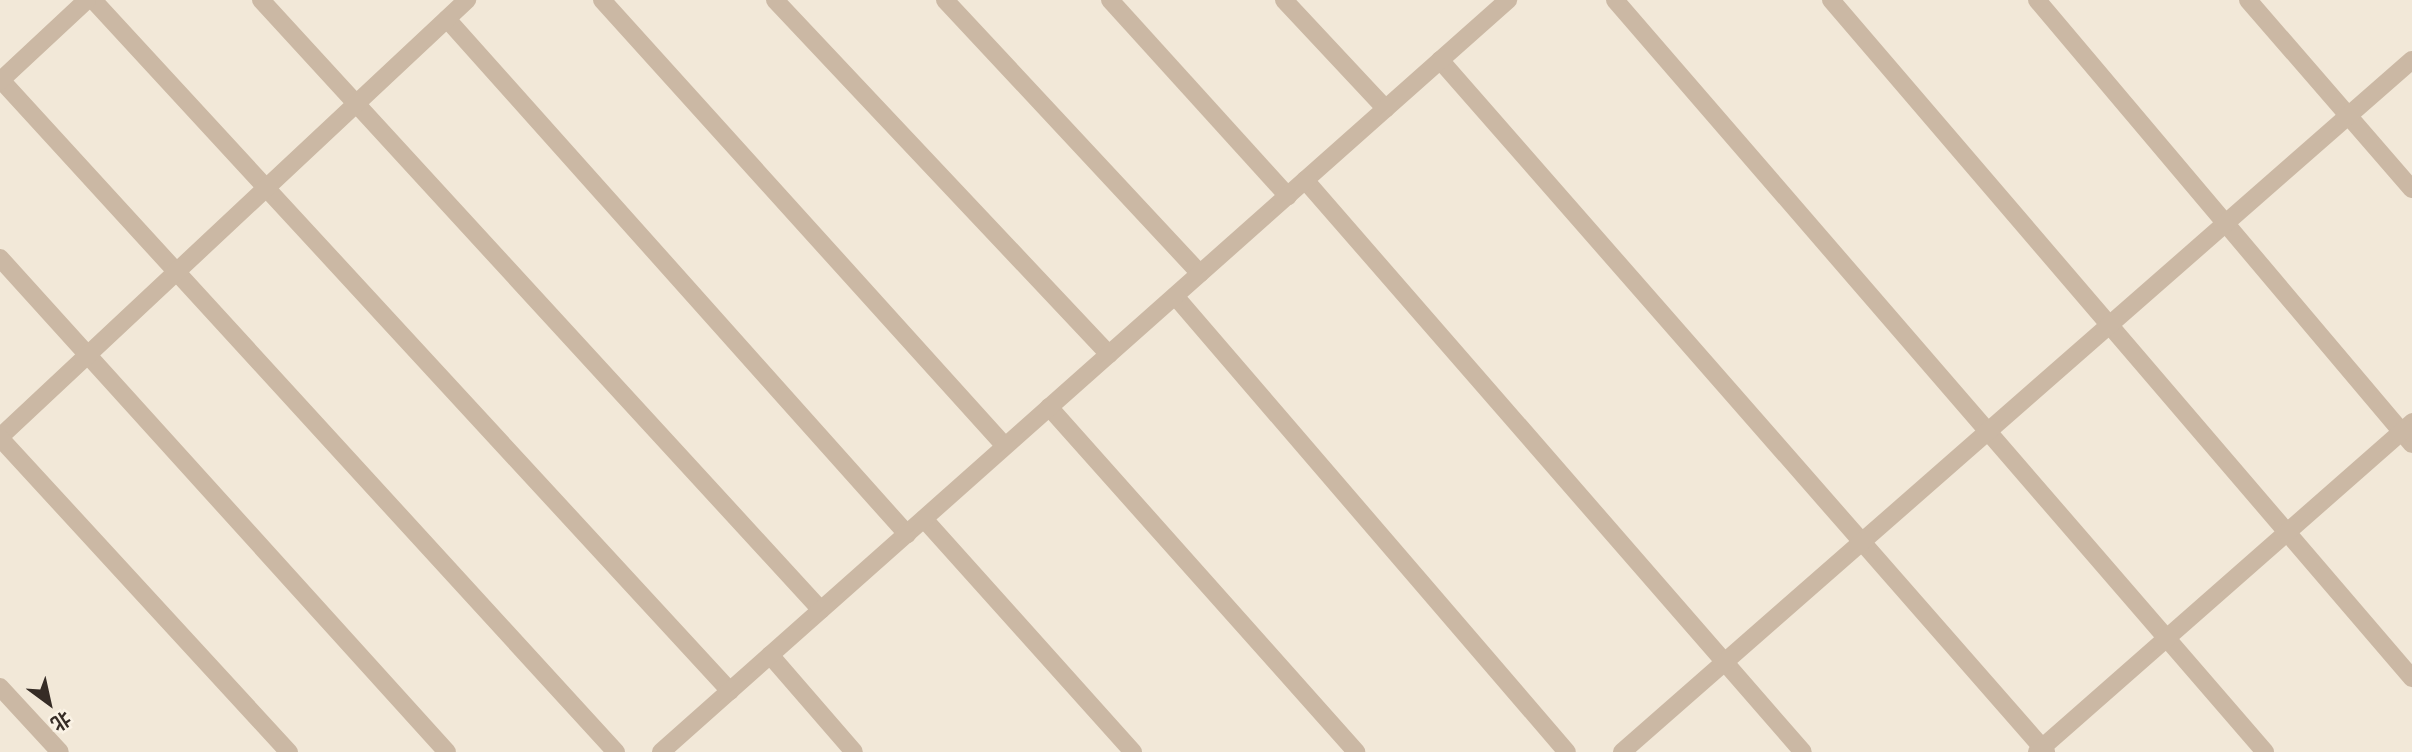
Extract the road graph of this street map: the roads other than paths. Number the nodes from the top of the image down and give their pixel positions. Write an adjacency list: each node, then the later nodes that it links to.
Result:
1 (87, 0): 18 (street)
2 (93, 0): 23 (street)
3 (261, 0): 19 (street)
4 (467, 0): 15 (street)
5 (602, 0): 38 (street)
6 (775, 0): 33 (street)
7 (945, 0): 29 (street)
8 (1110, 0): 25 (street)
9 (1284, 0): 20 (street)
10 (1508, 0): 16 (street)
11 (1615, 0): 35 (street)
12 (1831, 0): 31 (street)
13 (2037, 0): 26 (street)
14 (2248, 0): 21 (street)
15 (447, 19): 19 (street); 40 (street)
16 (1440, 60): 20 (street); 42 (street)
17 (2412, 60): 21 (street)
18 (1, 80): 28 (street)
19 (358, 102): 23 (street); 43 (street)
20 (1386, 109): 22 (street)
21 (2348, 116): 24 (street); 26 (street)
22 (1305, 180): 25 (street); 46 (street)
23 (267, 188): 28 (street); 49 (street)
24 (2412, 189)
25 (1288, 196): 29 (street)
26 (2228, 221): 31 (street); 36 (street)
27 (0, 258): 32 (street)
28 (178, 271): 32 (street); 54 (street)
29 (1200, 273): 30 (street)
30 (1175, 296): 33 (street); 59 (street)
31 (2110, 324): 35 (street); 41 (street)
32 (89, 354): 37 (street); 53 (street)
33 (1109, 354): 34 (street)
34 (1049, 407): 38 (street); 58 (street)
35 (1988, 431): 42 (street); 44 (street)
36 (2408, 432): 41 (street)
37 (0, 438): 52 (street)
38 (1005, 446): 39 (street)
39 (924, 519): 40 (street); 57 (street)
40 (907, 534): 43 (street)
41 (2284, 534): 44 (street); 47 (street)
42 (1863, 541): 46 (street); 50 (street)
43 (821, 610): 45 (street)
44 (2166, 638): 50 (street); 62 (street)
45 (770, 655): 49 (street); 56 (street)
46 (1724, 662): 60 (street); 61 (street)
47 (2412, 678)
48 (0, 687): 51 (street)
49 (730, 691): 55 (street)
50 (2041, 750)
51 (60, 752)
52 (289, 752)
53 (447, 752)
54 (616, 752)
55 (661, 752)
56 (854, 752)
57 (1133, 752)
58 (1356, 752)
59 (1567, 752)
60 (1622, 752)
61 (1803, 752)
62 (2265, 752)

